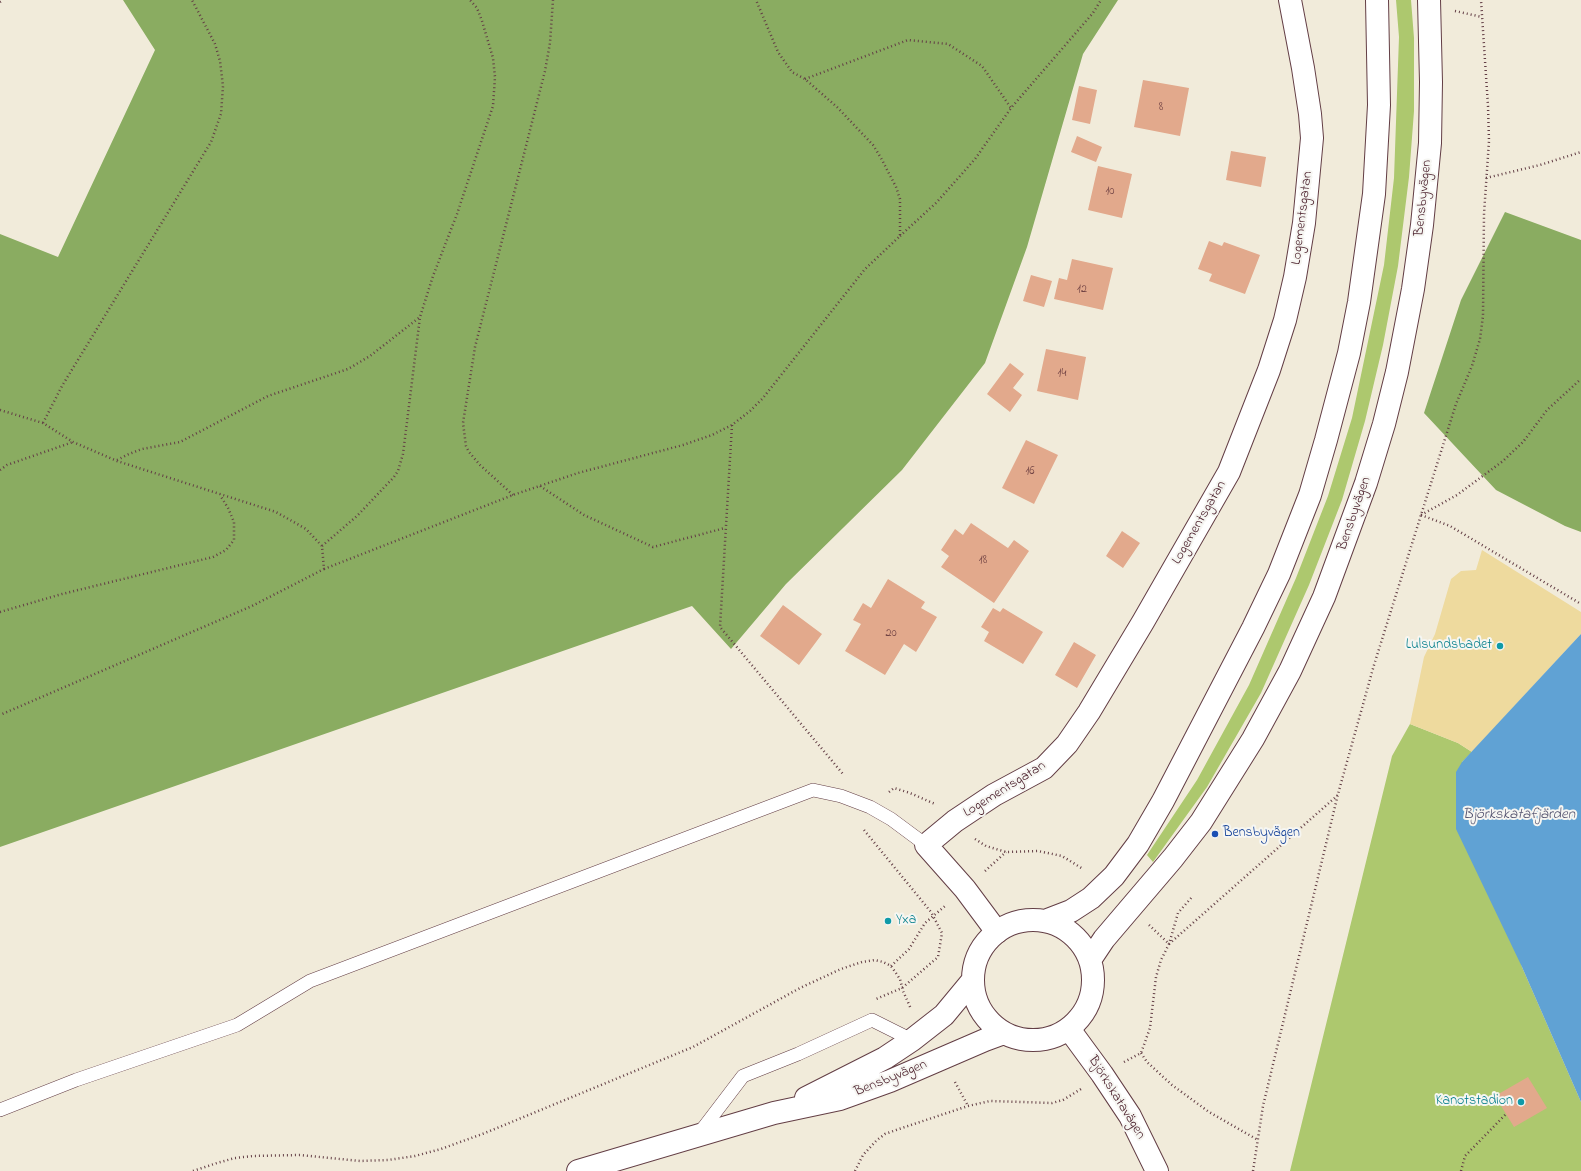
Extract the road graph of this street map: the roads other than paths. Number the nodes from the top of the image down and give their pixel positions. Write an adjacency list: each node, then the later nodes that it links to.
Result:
1 (1290, 0): 4 (main road, Logementsgatan)
2 (1377, 0): 5 (main road)
3 (1429, 0): 7 (main road, Bensbyvägen)
4 (926, 845): 6 (main road); 12 (lane)
5 (1045, 921): 6 (main road); 7 (main road)
6 (997, 932): 8 (main road)
7 (1090, 960): 9 (main road)
8 (973, 980): 10 (main road); 11 (main road, Bensbyvägen)
9 (1069, 1029): 10 (main road); 16 (main road, Björkskatavägen)
10 (1004, 1033): 13 (main road, Bensbyvägen)
11 (918, 1035): 13 (main road, Bensbyvägen); 14 (lane)
12 (0, 1110)
13 (774, 1113): 14 (main road, Bensbyvägen)
14 (698, 1135): 15 (main road, Bensbyvägen)
15 (578, 1171)
16 (1157, 1171)

